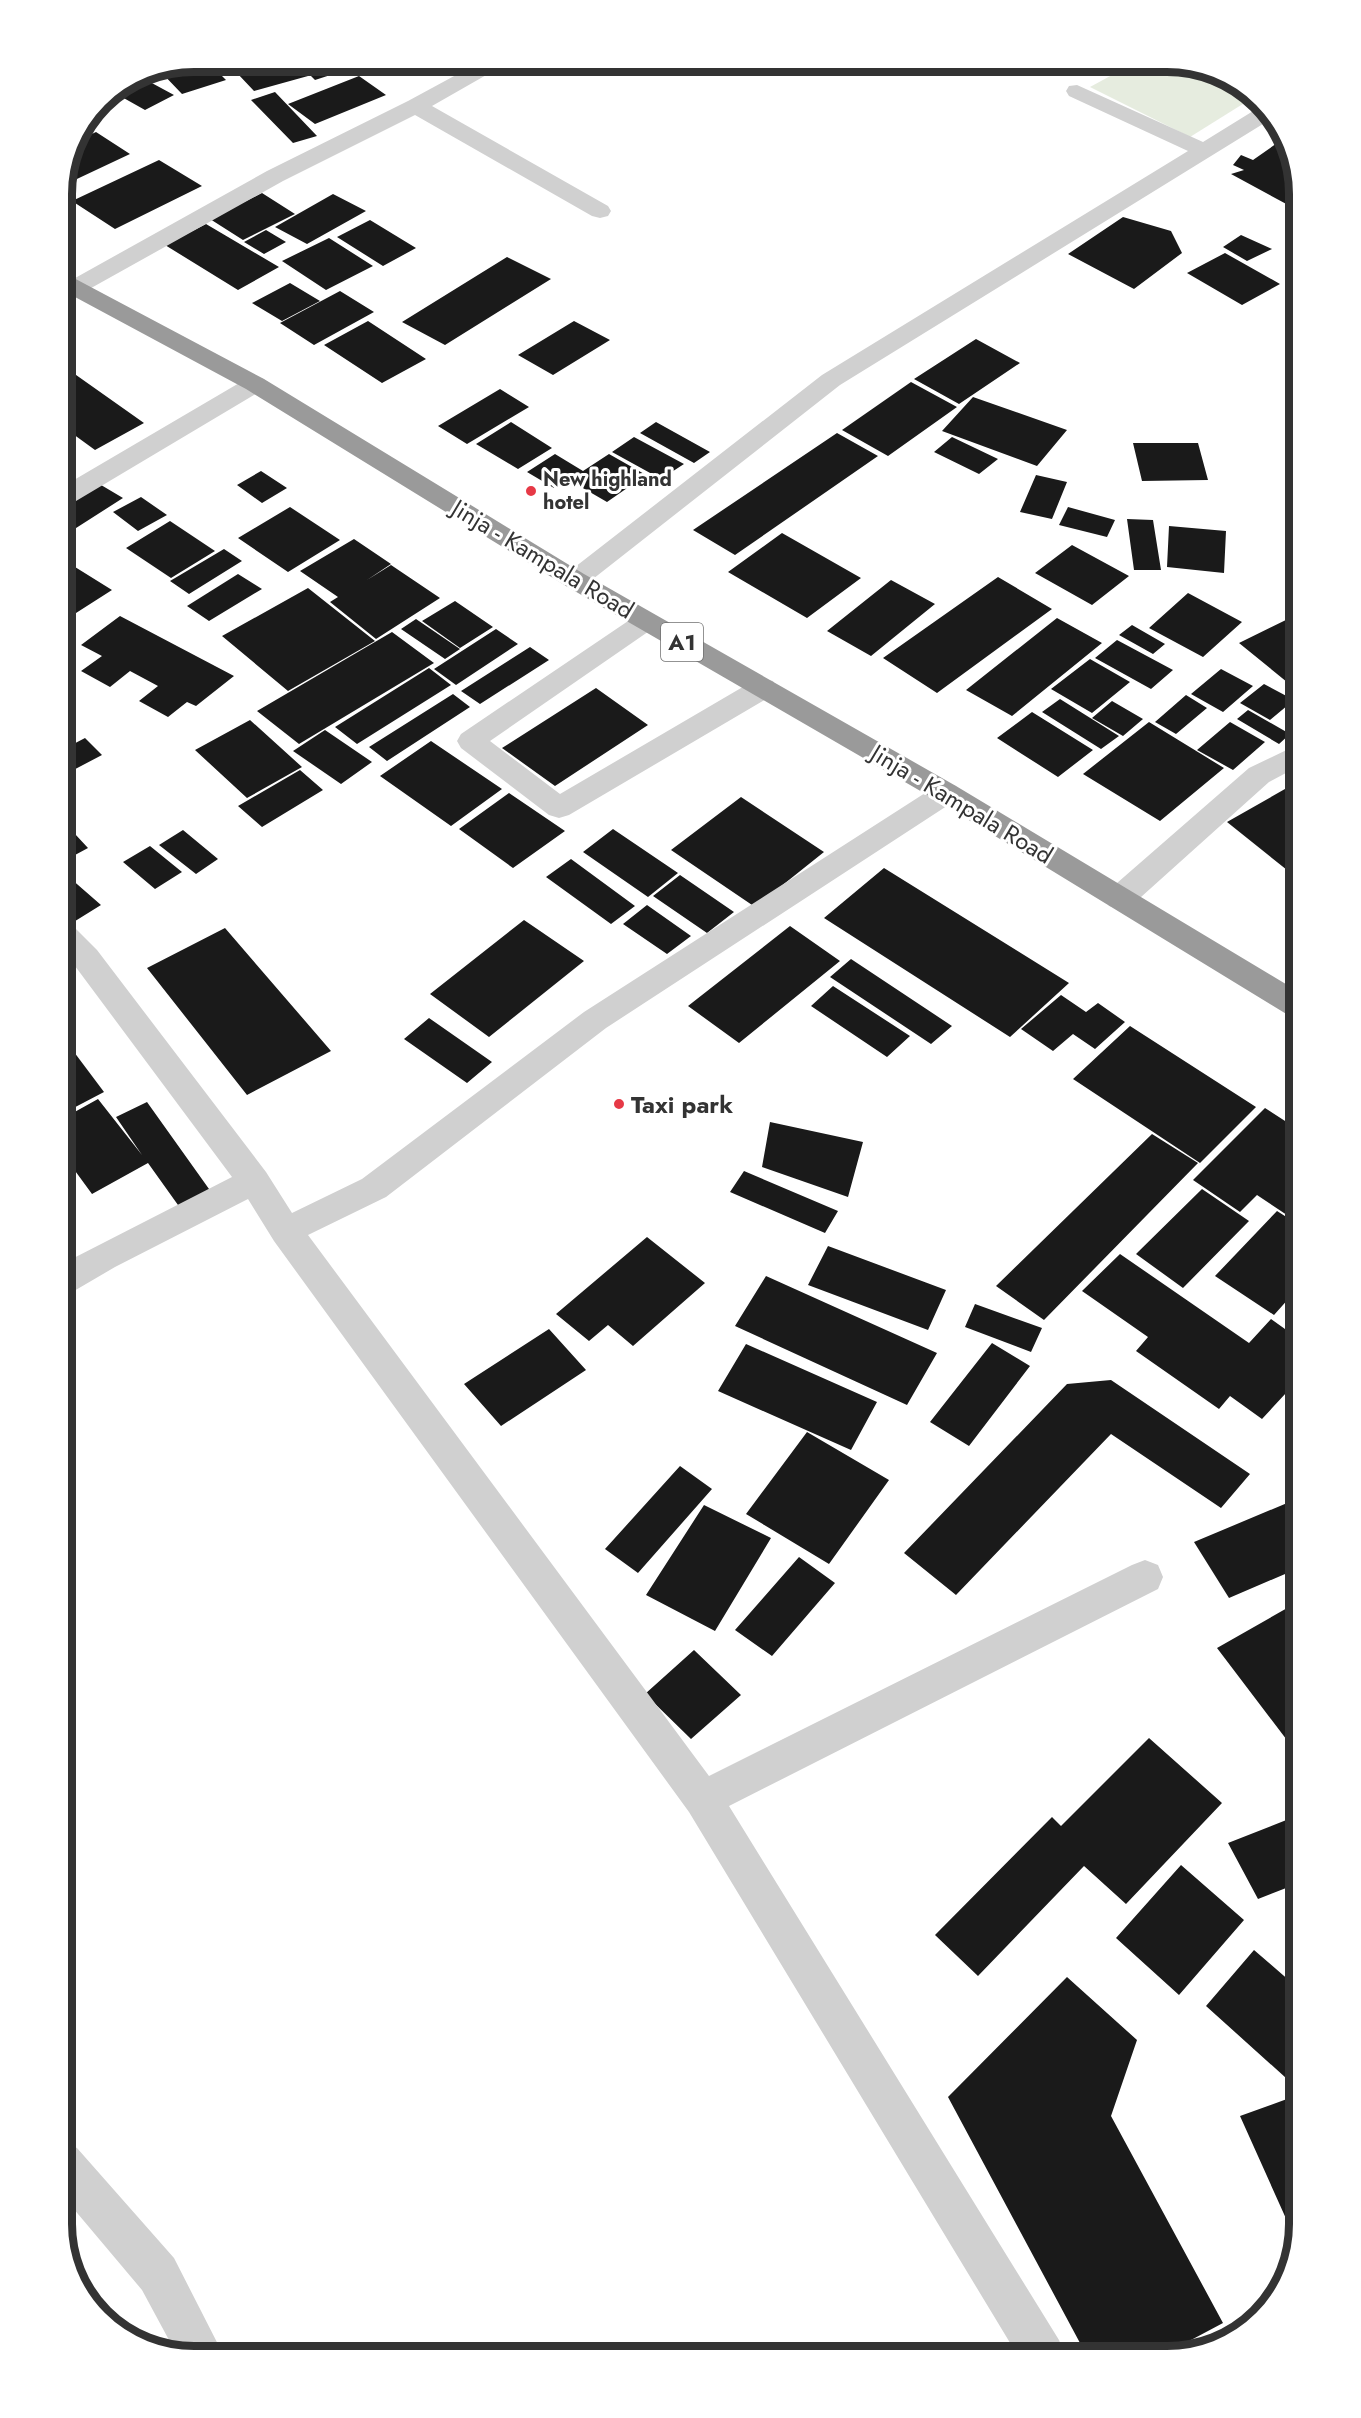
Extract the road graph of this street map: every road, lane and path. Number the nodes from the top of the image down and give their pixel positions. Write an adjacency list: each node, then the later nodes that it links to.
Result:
1 (477, 72): 3 (street)
2 (1077, 91): 5 (street)
3 (416, 106): 6 (street); 7 (street)
4 (1261, 116): 5 (street)
5 (1205, 151): 11 (street)
6 (600, 211)
7 (72, 282)
8 (72, 286): 9 (highway, Jinja - Kampala Road / A1)
9 (255, 384): 10 (street); 11 (highway, Jinja - Kampala Road / A1)
10 (72, 492)
11 (575, 580): 12 (highway, Jinja - Kampala Road / A1)
12 (646, 621): 13 (highway, Jinja - Kampala Road / A1); 13 (street)
13 (763, 688): 15 (highway, Jinja - Kampala Road / A1)
14 (1289, 760): 16 (street)
15 (946, 793): 16 (highway, Jinja - Kampala Road / A1); 20 (street)
16 (1120, 897): 18 (highway, Jinja - Kampala Road / A1)
17 (72, 944): 19 (street)
18 (1289, 1001)
19 (254, 1181): 20 (street); 21 (street)
20 (286, 1231): 23 (street)
21 (72, 1275)
22 (1145, 1577): 23 (street)
23 (703, 1799): 26 (street)
24 (72, 2175): 25 (street)
25 (197, 2346)
26 (1037, 2346)

